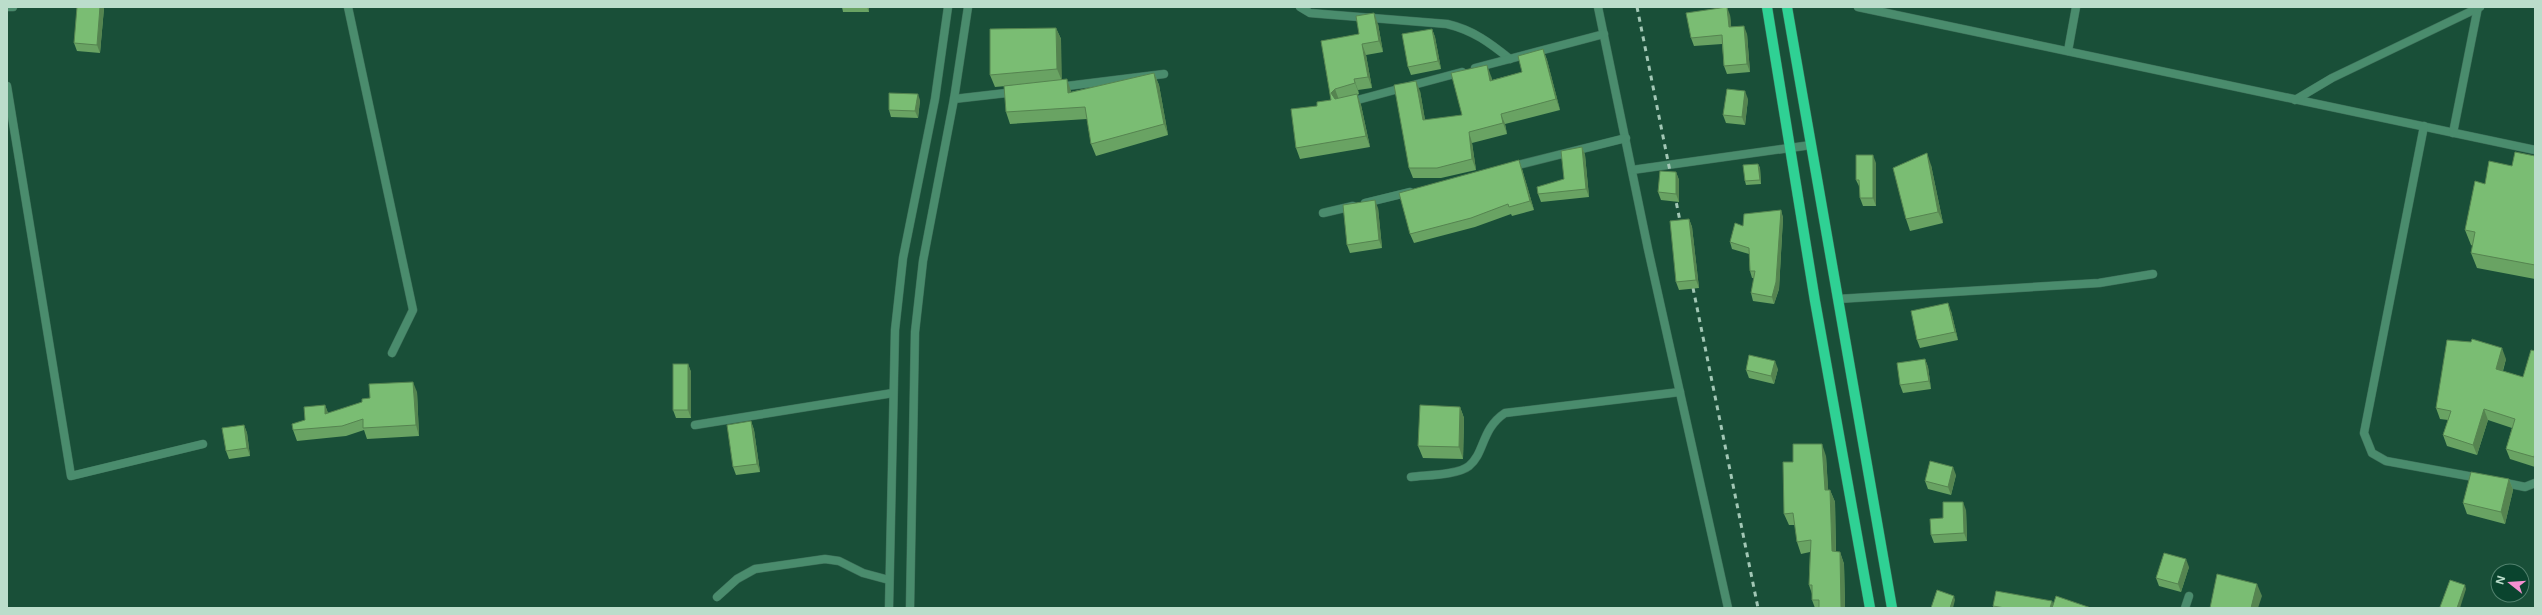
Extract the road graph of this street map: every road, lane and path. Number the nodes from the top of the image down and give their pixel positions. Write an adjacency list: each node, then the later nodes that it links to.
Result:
1 (348, 7): 33 (street)
2 (948, 7): 35 (street)
3 (968, 7): 18 (street)
4 (1300, 7): 13 (street)
5 (1598, 7): 11 (street)
6 (1767, 7): 25 (main road)
7 (1787, 7): 24 (main road)
8 (1859, 7): 12 (street)
9 (2076, 7): 12 (street)
10 (2478, 7): 19 (street); 22 (street)
11 (1604, 34): 13 (street); 23 (street)
12 (2068, 51): 19 (street)
13 (1510, 59): 20 (street)
14 (1164, 74): 16 (street)
15 (7, 86): 37 (street)
16 (1053, 88)
17 (1024, 91): 18 (street)
18 (954, 99): 44 (street)
19 (2295, 100): 21 (street)
20 (1340, 105)
21 (2424, 126): 22 (street); 39 (street)
22 (2453, 133): 26 (street)
23 (1626, 138): 27 (street); 28 (street)
24 (1811, 145): 25 (street); 32 (main road)
25 (1790, 148): 28 (street); 46 (main road)
26 (2535, 150)
27 (1502, 169)
28 (1632, 170): 34 (street)
29 (1416, 190): 30 (street)
30 (1323, 213)
31 (2153, 274): 32 (street)
32 (1838, 299): 47 (main road)
33 (392, 353)
34 (1680, 392): 38 (street); 45 (street)
35 (892, 393): 36 (street); 40 (street)
36 (695, 425)
37 (203, 444)
38 (1411, 477)
39 (2535, 483)
40 (889, 580): 42 (street); 43 (street)
41 (2189, 596): 48 (street)
42 (717, 597)
43 (888, 608)
44 (910, 608)
45 (1728, 608)
46 (1870, 608)
47 (1892, 608)
48 (2185, 608)

